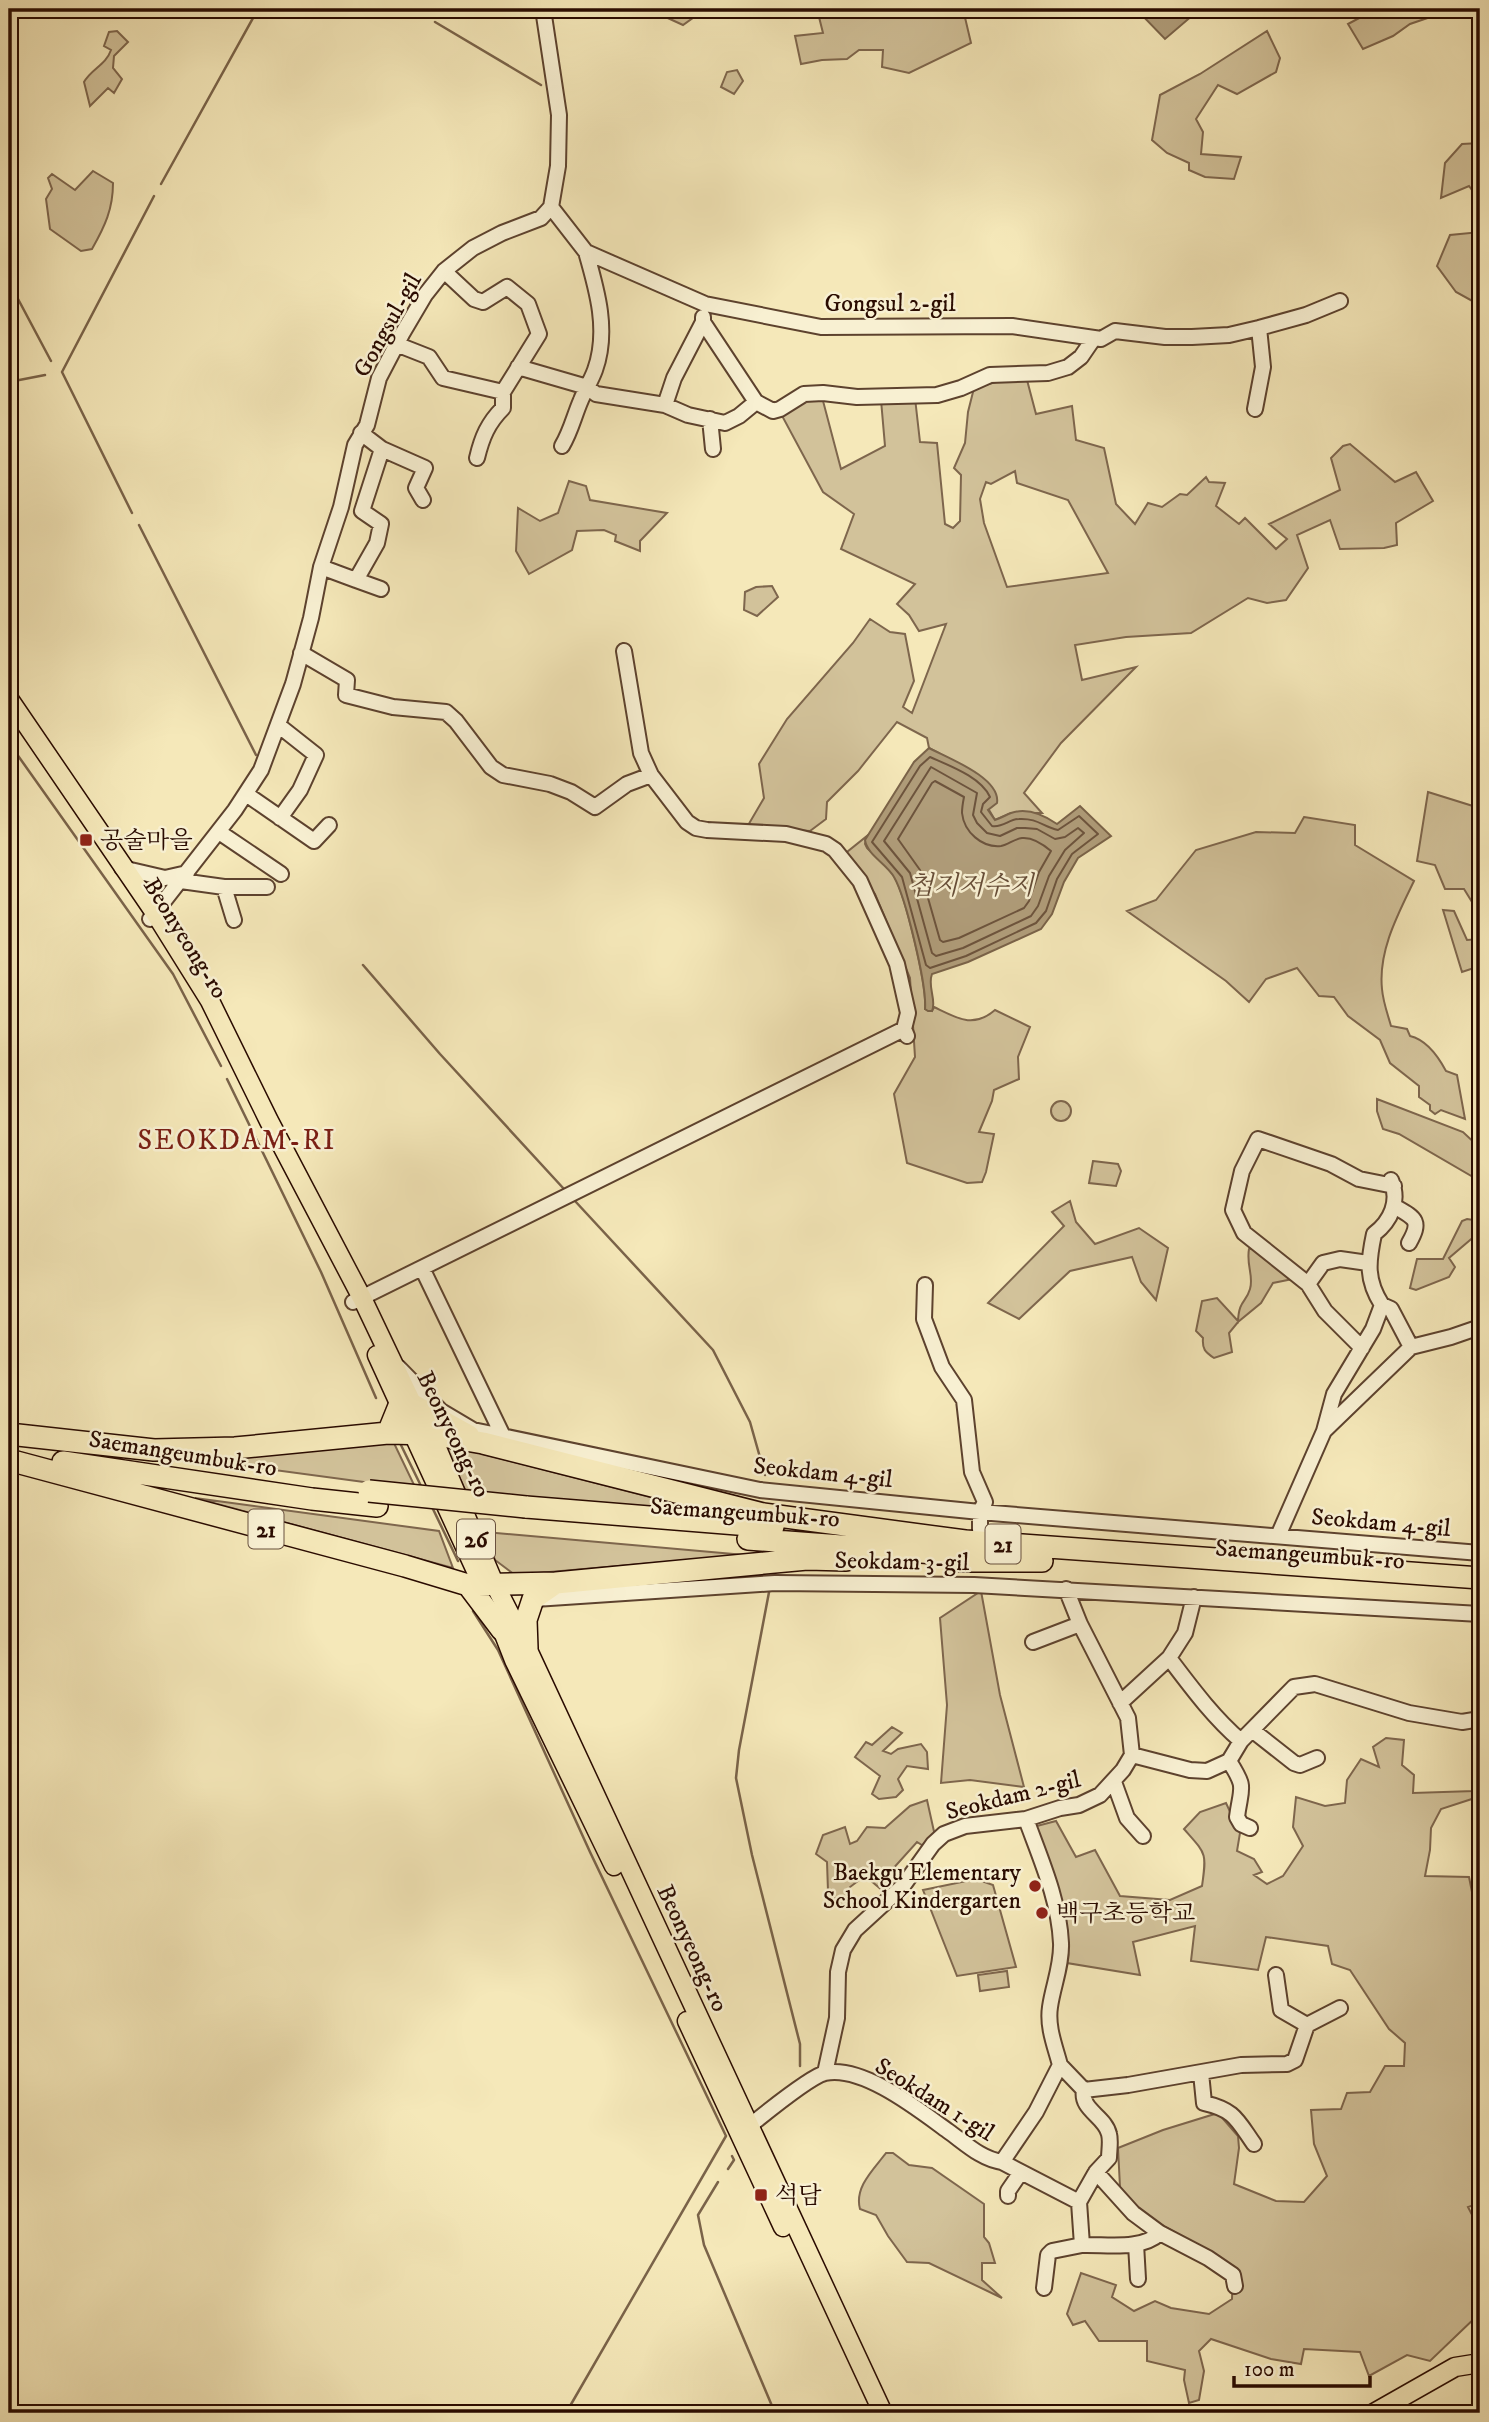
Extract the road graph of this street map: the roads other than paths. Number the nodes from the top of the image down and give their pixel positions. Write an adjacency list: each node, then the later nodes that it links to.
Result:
1 (543, 9): 2 (street)
2 (551, 207): 3 (street, Gongsul 2-gil); 4 (street, Gongsul-gil)
3 (586, 252): 6 (street, Gongsul 2-gil); 12 (street)
4 (444, 271): 10 (street, Gongsul-gil); 11 (street)
5 (1340, 301): 8 (street, Gongsul 2-gil)
6 (705, 304): 7 (street); 9 (street, Gongsul 2-gil)
7 (703, 322): 14 (street); 15 (street)
8 (1259, 328): 9 (street, Gongsul 2-gil); 16 (street)
9 (1094, 338): 14 (street)
10 (396, 344): 13 (street); 18 (street, Gongsul-gil)
11 (519, 367): 12 (street); 13 (street)
12 (587, 387): 15 (street); 19 (street)
13 (503, 391): 22 (street)
14 (756, 402): 17 (street)
15 (665, 405): 17 (street)
16 (1255, 409)
17 (710, 419): 21 (street)
18 (361, 433): 20 (street); 24 (street, Gongsul-gil)
19 (562, 446)
20 (382, 449): 23 (street); 25 (street)
21 (713, 449)
22 (477, 458)
23 (423, 500)
24 (321, 567): 25 (street); 28 (street, Gongsul-gil)
25 (356, 580): 26 (street)
26 (382, 589)
27 (624, 650): 32 (street)
28 (302, 653): 31 (street, Gongsul-gil); 32 (street)
29 (9, 699): 37 (main road, Beonyeong-ro / 26)
30 (9, 717): 42 (main road, Beonyeong-ro / 26)
31 (278, 725): 33 (street, Gongsul-gil); 34 (street)
32 (651, 775): 47 (street)
33 (246, 794): 34 (street); 36 (street, Gongsul-gil)
34 (280, 818): 35 (street)
35 (329, 825)
36 (219, 832): 38 (street); 39 (street, Gongsul-gil)
37 (122, 869): 39 (street); 42 (main road, Beonyeong-ro / 26)
38 (281, 874)
39 (184, 877): 40 (street); 42 (street, Gongsul-gil)
40 (223, 887): 41 (street); 43 (street)
41 (267, 887)
42 (152, 916): 50 (main road, Beonyeong-ro / 26)
43 (234, 920)
44 (1394, 1206): 45 (street); 46 (street); 48 (street)
45 (1409, 1243)
46 (1368, 1263): 48 (street); 51 (street)
47 (422, 1268): 50 (street); 61 (street)
48 (1308, 1284): 54 (street)
49 (925, 1285): 65 (street)
50 (358, 1300): 55 (main road, Beonyeong-ro / 26); 56 (main road, Beonyeong-ro / 26)
51 (1382, 1306): 53 (street); 54 (street, Seokdam 4-gil)
52 (1480, 1327): 53 (street)
53 (1411, 1347): 57 (street)
54 (1362, 1348): 57 (street, Seokdam 4-gil)
55 (393, 1363): 56 (main road, Beonyeong-ro / 26); 61 (street, Seokdam 4-gil)
56 (406, 1406): 58 (highway); 59 (main road, Beonyeong-ro / 26); 61 (highway)
57 (1324, 1431): 68 (street, Seokdam 4-gil)
58 (388, 1433): 59 (highway, 21); 60 (highway, 21)
59 (422, 1434): 61 (highway, 21); 73 (main road, Beonyeong-ro / 26)
60 (9, 1437): 64 (highway, Saemangeumbuk-ro / 21)
61 (493, 1440): 65 (street, Seokdam 4-gil); 67 (highway, 21)
62 (9, 1453): 64 (highway, Saemangeumbuk-ro / 21)
63 (9, 1460): 73 (highway, 21)
64 (373, 1499): 66 (highway, Saemangeumbuk-ro / 21)
65 (980, 1512): 67 (street); 68 (street, Seokdam 4-gil)
66 (529, 1515): 67 (highway, Saemangeumbuk-ro / 21); 70 (highway, Saemangeumbuk-ro / 21)
67 (972, 1536): 71 (highway, Saemangeumbuk-ro / 21)
68 (1279, 1536): 69 (street, Seokdam 4-gil)
69 (1480, 1553)
70 (1042, 1561): 72 (highway, 21); 75 (highway, Saemangeumbuk-ro / 21)
71 (1480, 1578)
72 (556, 1583): 73 (highway); 77 (highway, 21)
73 (481, 1584): 80 (highway); 82 (main road, Beonyeong-ro / 26)
74 (1066, 1589): 76 (street, Seokdam 3-gil); 77 (street, Seokdam 3-gil); 79 (street)
75 (1480, 1592)
76 (1194, 1597): 78 (street, Seokdam 3-gil); 83 (street)
77 (533, 1599): 82 (highway)
78 (1480, 1614)
79 (1080, 1624): 81 (street); 84 (street)
80 (502, 1630): 102 (main road, Beonyeong-ro / 26)
81 (1033, 1642)
82 (527, 1648): 102 (main road, Beonyeong-ro / 26)
83 (1169, 1658): 84 (street); 87 (street)
84 (1120, 1703): 88 (street)
85 (1480, 1719): 86 (street)
86 (1252, 1730): 87 (street); 89 (street)
87 (1241, 1741): 90 (street)
88 (1132, 1755): 90 (street); 91 (street, Seokdam 2-gil)
89 (1317, 1758)
90 (1229, 1761): 93 (street)
91 (1114, 1782): 92 (street, Seokdam 2-gil); 94 (street, Seokdam 2-gil)
92 (1026, 1819): 98 (street); 99 (street, Seokdam 2-gil)
93 (1250, 1828)
94 (1143, 1836)
95 (1276, 1975): 97 (street)
96 (1340, 2008): 97 (street)
97 (1307, 2025): 100 (street)
98 (1060, 2065): 101 (street); 104 (street, Seokdam 1-gil)
99 (825, 2073): 102 (street); 104 (street, Seokdam 1-gil)
100 (1201, 2073): 101 (street); 103 (street)
101 (1084, 2090): 106 (street)
102 (744, 2130): 116 (main road, Beonyeong-ro / 26); 117 (main road, Beonyeong-ro / 26)
103 (1254, 2144)
104 (1002, 2162): 105 (street, Seokdam 1-gil)
105 (1021, 2172): 107 (street); 108 (street, Seokdam 1-gil)
106 (1096, 2172): 108 (street); 109 (street)
107 (1008, 2196)
108 (1079, 2202): 111 (street)
109 (1160, 2233): 110 (street); 113 (street)
110 (1136, 2244): 111 (street); 112 (street)
111 (1082, 2245): 114 (street)
112 (1138, 2279)
113 (1235, 2286)
114 (1044, 2288)
115 (1480, 2363): 118 (main road)
116 (873, 2413)
117 (883, 2413)
118 (1374, 2413)

